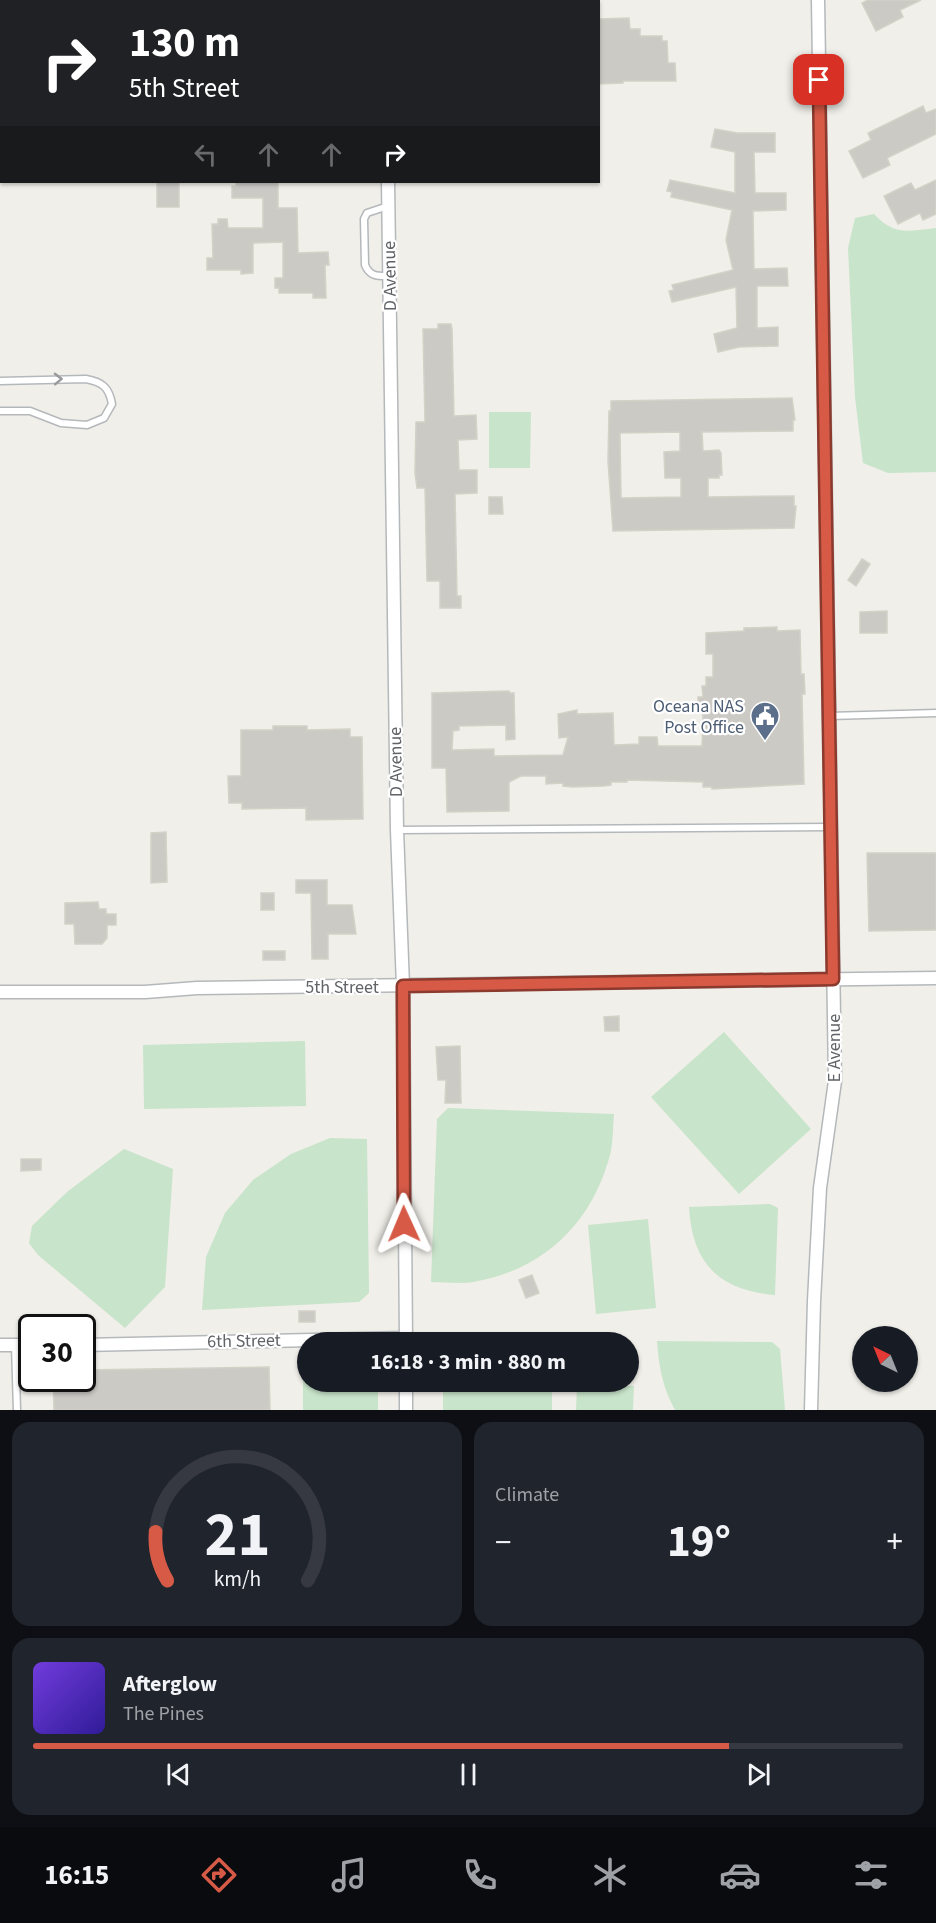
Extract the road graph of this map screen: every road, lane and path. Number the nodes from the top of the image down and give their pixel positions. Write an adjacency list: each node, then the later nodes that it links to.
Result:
1 (818, 0): 8 (street, E Avenue)
2 (388, 183): 3 (street, D Avenue)
3 (389, 205): 4 (street, D Avenue); 4 (lane)
4 (390, 276): 10 (street, D Avenue)
5 (0, 381): 6 (lane, one-way to 6)
6 (0, 411)
7 (936, 713): 8 (lane)
8 (829, 716): 9 (street, E Avenue)
9 (831, 827): 10 (lane); 12 (street, E Avenue)
10 (397, 830): 13 (street, D Avenue)
11 (936, 978): 12 (street, 5th Street)
12 (833, 979): 13 (street, 5th Street); 23 (street, E Avenue)
13 (403, 986): 14 (street, 5th Street); 15 (street, D Avenue)
14 (0, 992)
15 (406, 1332)
16 (297, 1342): 19 (street, 6th Street)
17 (0, 1345): 18 (street)
18 (15, 1345): 21 (lane)
19 (96, 1345)
20 (406, 1392): 22 (street)
21 (17, 1410)
22 (406, 1410)
23 (811, 1410)

